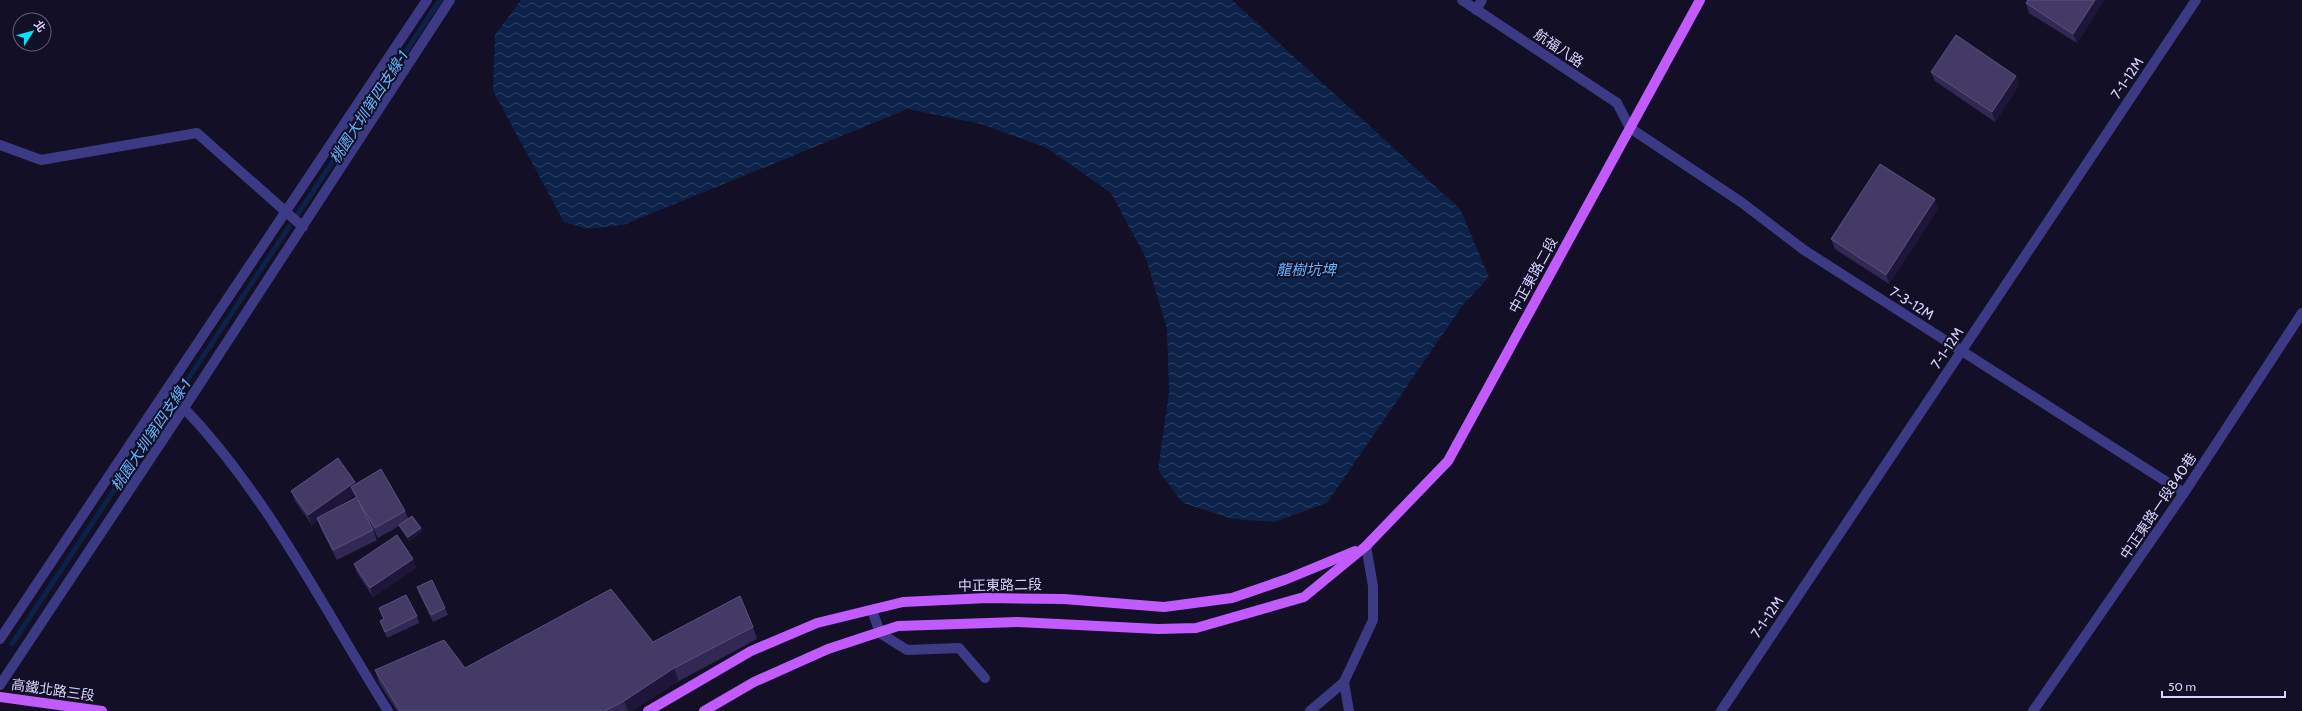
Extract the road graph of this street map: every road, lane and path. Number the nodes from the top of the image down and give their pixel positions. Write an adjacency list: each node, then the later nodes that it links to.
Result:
1 (427, 0): 10 (street)
2 (450, 0): 11 (street)
3 (1462, 0): 7 (street, 航福八路)
4 (1482, 0): 7 (street)
5 (1700, 0): 8 (main road, 中正東路二段)
6 (2196, 0): 13 (street, 7-1-12M)
7 (1476, 10): 8 (street, 航福八路)
8 (1630, 128): 13 (street, 7-3-12M); 16 (main road, 中正東路二段)
9 (0, 145): 10 (street)
10 (286, 212): 11 (street); 19 (street)
11 (303, 227): 14 (street)
12 (2302, 314): 15 (street, 中正東路一段840巷)
13 (1962, 351): 15 (street, 7-3-12M); 30 (street, 7-1-12M)
14 (184, 408): 22 (street); 25 (street)
15 (2184, 493): 31 (street, 中正東路一段840巷)
16 (1366, 546): 17 (main road, 中正東路二段); 18 (main road, 中正東路二段); 21 (street)
17 (872, 610): 18 (street); 26 (main road, 中正東路二段)
18 (880, 633): 20 (street); 27 (main road, 中正東路二段)
19 (0, 639)
20 (985, 678)
21 (1344, 682): 28 (street); 29 (street)
22 (0, 684)
23 (0, 697): 24 (main road, 高鐵北路三段)
24 (102, 711)
25 (388, 711)
26 (648, 711)
27 (705, 711)
28 (1310, 711)
29 (1350, 711)
30 (1721, 711)
31 (2033, 711)

